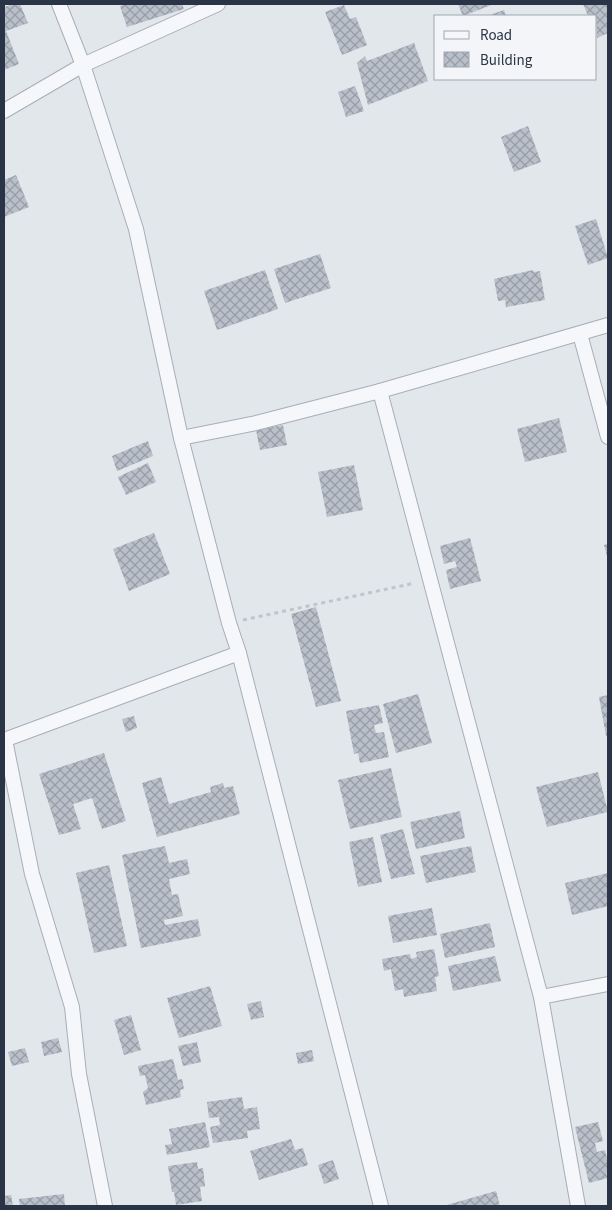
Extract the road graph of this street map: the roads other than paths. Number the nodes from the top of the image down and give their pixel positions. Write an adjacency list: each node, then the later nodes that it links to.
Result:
1 (59, 4): 3 (street)
2 (218, 4): 3 (street)
3 (82, 66): 4 (street); 9 (street)
4 (4, 111)
5 (608, 325): 6 (street)
6 (580, 334): 7 (street); 8 (street)
7 (380, 391): 9 (street); 13 (street)
8 (608, 437)
9 (181, 438): 10 (street)
10 (239, 653): 11 (street); 15 (street)
11 (4, 740): 14 (street)
12 (608, 984): 13 (street)
13 (542, 997): 16 (street)
14 (105, 1206)
15 (381, 1206)
16 (578, 1206)

